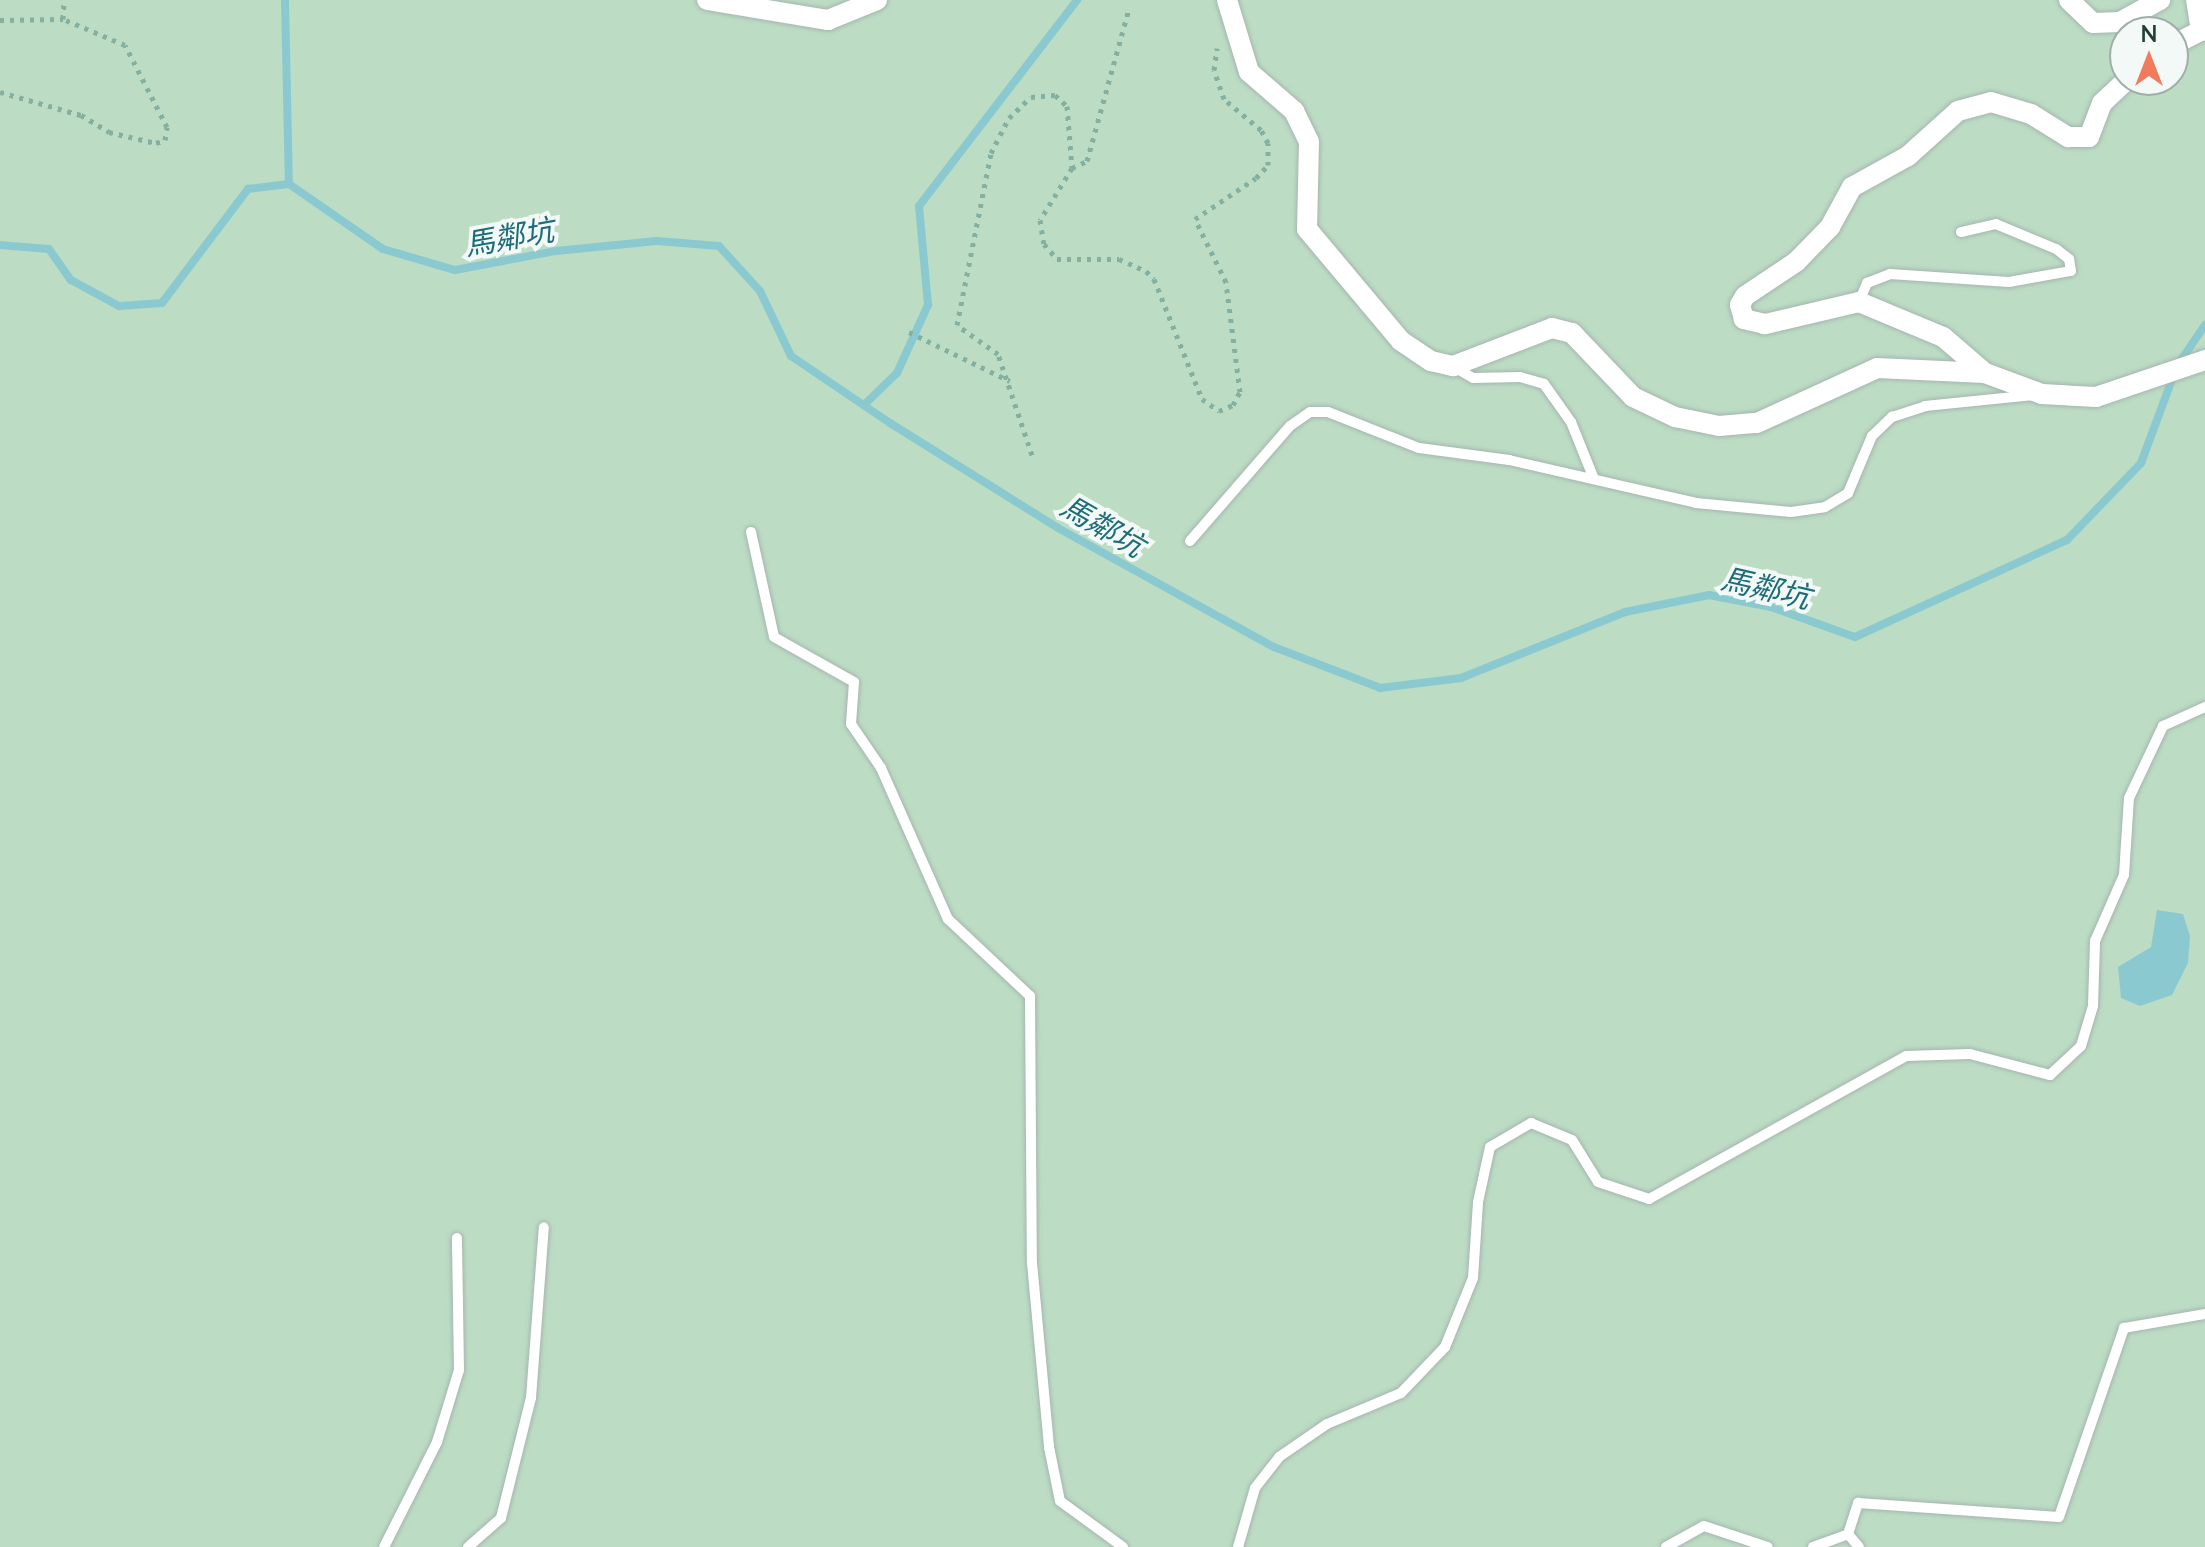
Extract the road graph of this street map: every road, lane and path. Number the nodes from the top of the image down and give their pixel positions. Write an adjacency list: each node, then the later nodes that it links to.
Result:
1 (64, 0): 9 (path)
2 (707, 0): 3 (street)
3 (877, 0)
4 (2069, 0): 5 (street)
5 (2160, 0)
6 (2196, 0): 11 (street)
7 (1227, 6): 14 (path); 19 (street)
8 (1128, 12): 14 (path)
9 (63, 19): 10 (path); 12 (path)
10 (0, 20)
11 (2189, 37)
12 (0, 92)
13 (2110, 96): 16 (street)
14 (1072, 168): 21 (path)
15 (1961, 232): 16 (lane)
16 (1859, 302): 20 (street)
17 (909, 332): 21 (path)
18 (2201, 361): 22 (street)
19 (1453, 366): 20 (street); 24 (lane)
20 (1985, 373): 22 (street)
21 (1011, 382): 23 (path)
22 (2042, 394): 24 (lane)
23 (1032, 455)
24 (1594, 479): 26 (lane)
25 (751, 532): 34 (lane)
26 (1190, 541)
27 (2205, 707): 35 (lane)
28 (544, 1227): 33 (lane)
29 (457, 1238): 32 (lane)
30 (2205, 1314): 31 (lane)
31 (1848, 1534): 38 (lane); 39 (lane)
32 (384, 1547)
33 (468, 1547)
34 (1123, 1547)
35 (1238, 1547)
36 (1666, 1547): 37 (lane)
37 (1768, 1547)
38 (1813, 1547)
39 (1859, 1547)

